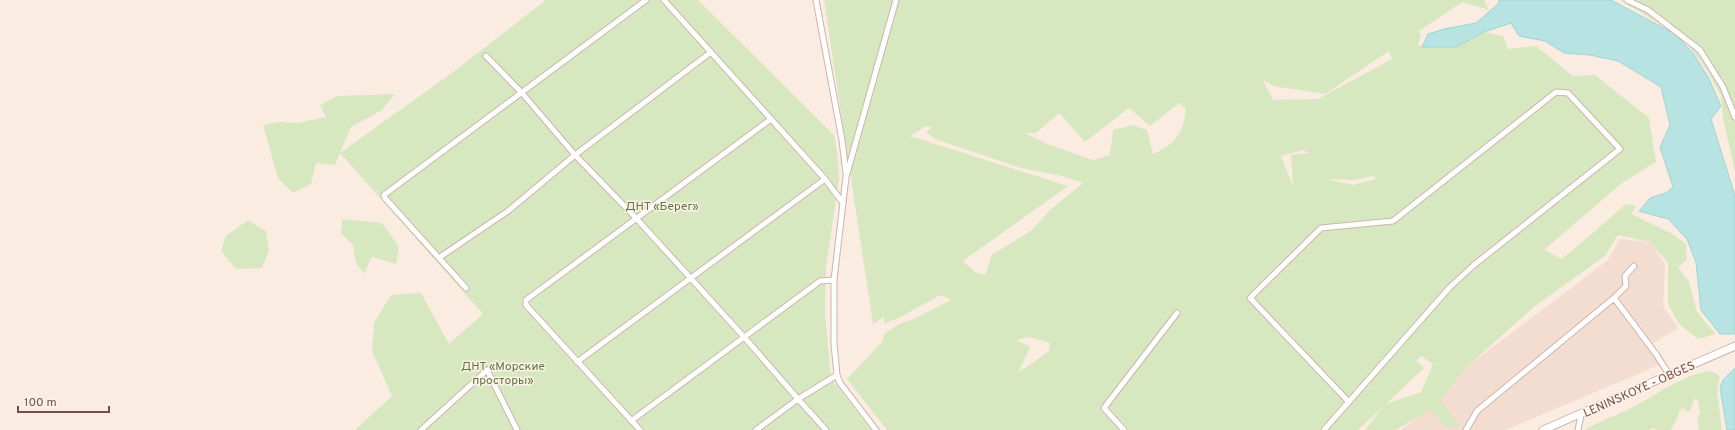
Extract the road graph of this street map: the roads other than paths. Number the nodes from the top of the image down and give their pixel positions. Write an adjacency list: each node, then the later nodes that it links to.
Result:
1 (646, 0): 8 (street)
2 (664, 0): 6 (street)
3 (816, 0): 12 (street)
4 (896, 0): 12 (street)
5 (1627, 0): 9 (street)
6 (711, 52): 10 (street); 11 (street)
7 (486, 56): 8 (street)
8 (522, 93): 11 (street); 16 (street)
9 (1735, 117)
10 (771, 118): 13 (street); 15 (street)
11 (575, 155): 15 (street); 16 (street)
12 (846, 177): 14 (street)
13 (826, 179): 14 (street); 18 (street)
14 (843, 203): 19 (street)
15 (636, 218): 18 (street); 25 (street)
16 (440, 257): 20 (street)
17 (1634, 266): 21 (street)
18 (690, 279): 23 (street); 25 (street)
19 (834, 280): 23 (street); 26 (street)
20 (466, 288)
21 (1614, 298): 27 (street); 40 (street)
22 (1177, 313): 38 (street)
23 (745, 338): 28 (street); 31 (street)
24 (1735, 346): 27 (main road, LENINSKOYE - OBGES)
25 (577, 362): 31 (street)
26 (837, 375): 28 (street); 37 (street)
27 (1670, 376): 30 (main road, LENINSKOYE - OBGES)
28 (798, 399): 35 (street); 36 (street)
29 (1349, 402): 29 (street); 39 (street)
30 (1581, 415): 41 (main road, LENINSKOYE - OBGES); 42 (street)
31 (631, 421): 34 (street)
32 (420, 430): 33 (street)
33 (517, 430)
34 (640, 430)
35 (756, 430)
36 (826, 430)
37 (876, 430)
38 (1124, 430)
39 (1324, 430)
40 (1466, 430)
41 (1543, 430)
42 (1578, 430)

